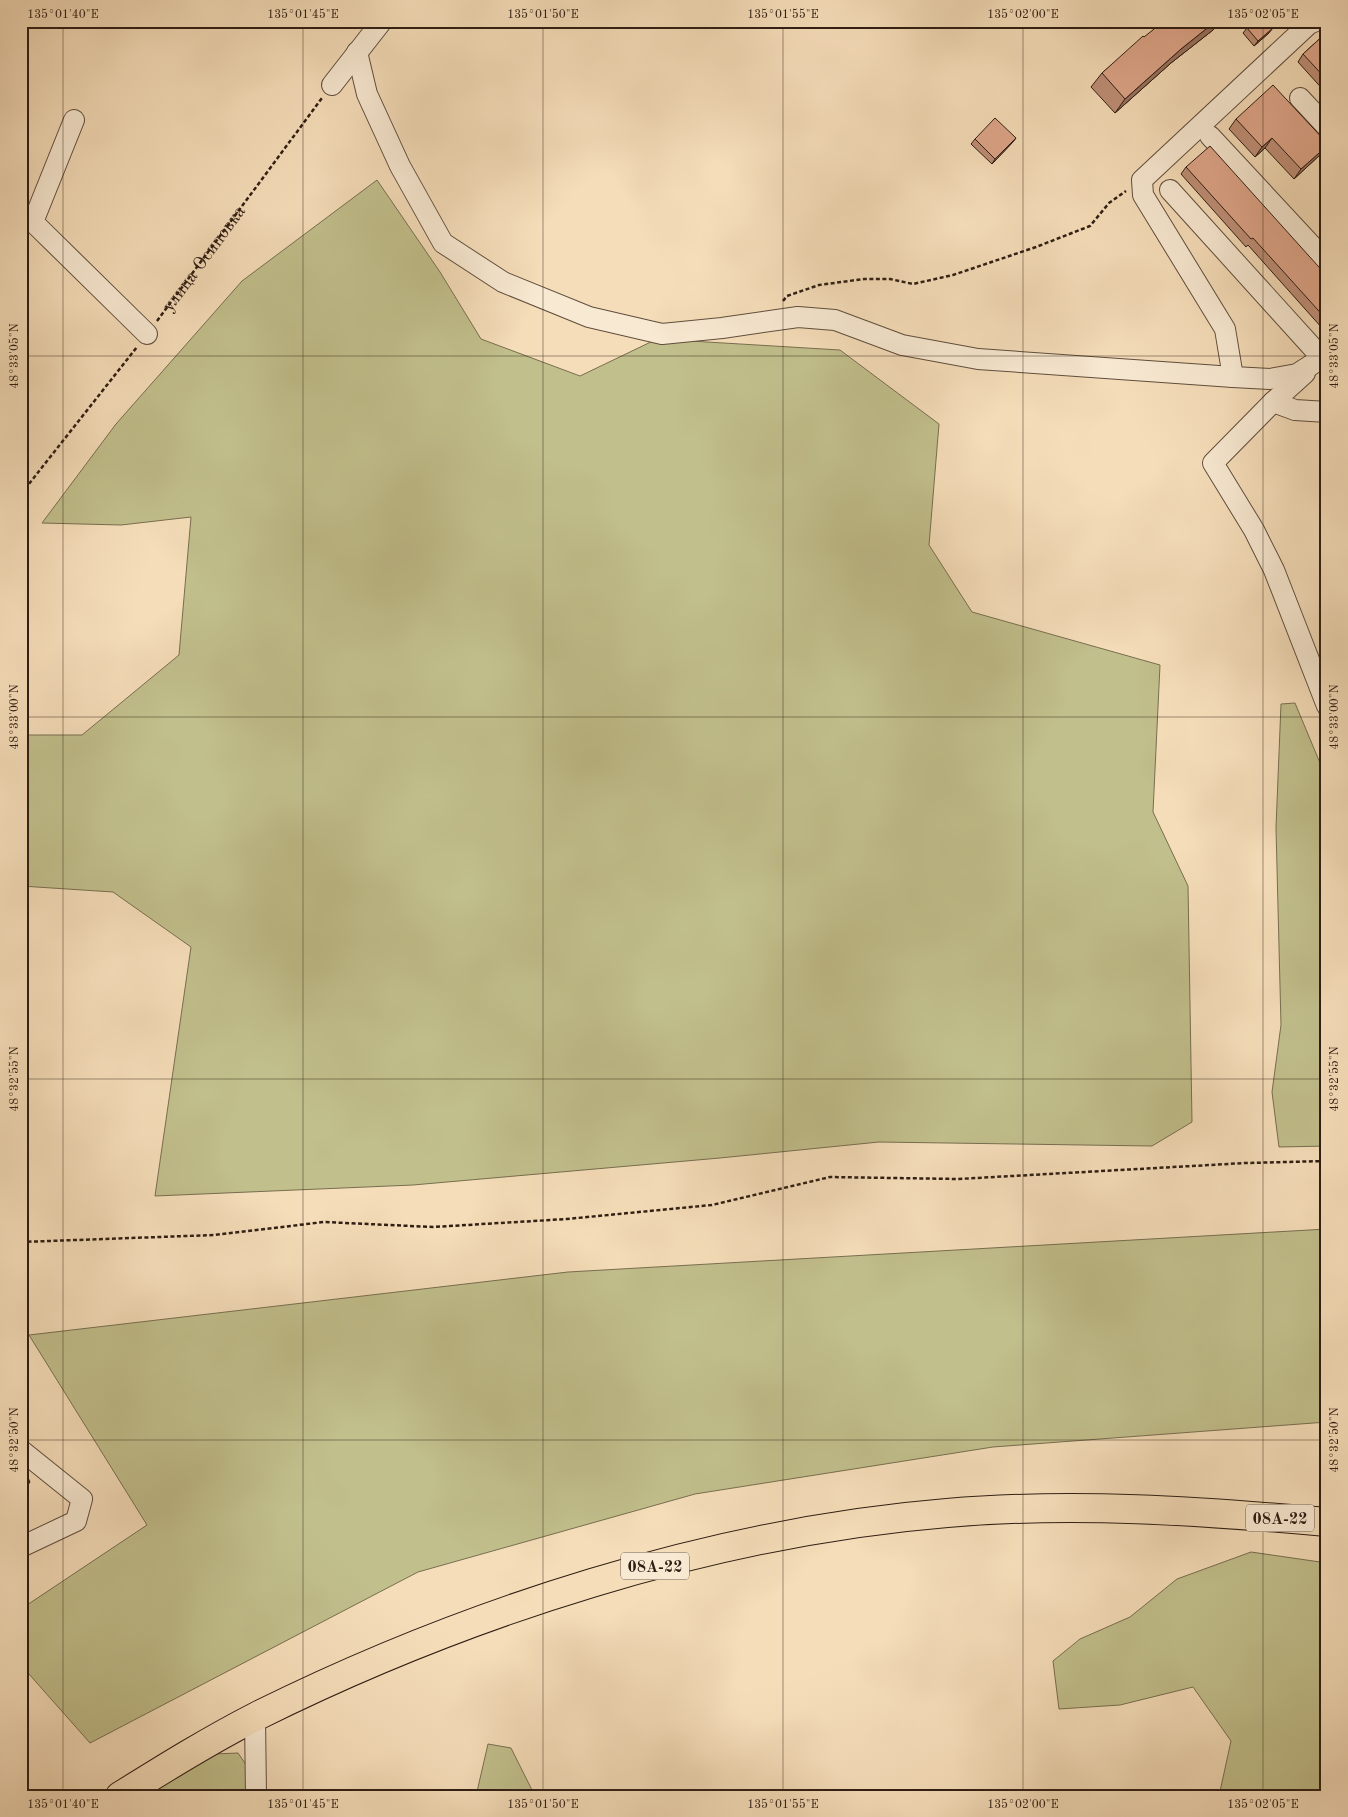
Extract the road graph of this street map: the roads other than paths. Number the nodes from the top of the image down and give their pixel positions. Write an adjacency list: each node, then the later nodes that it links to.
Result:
1 (382, 21): 5 (street)
2 (1316, 21): 15 (street)
3 (1322, 21): 4 (street)
4 (1327, 23)
5 (357, 52): 6 (street); 15 (street)
6 (332, 85)
7 (1300, 98): 9 (street)
8 (74, 120): 13 (street)
9 (1327, 126)
10 (1210, 136): 12 (street)
11 (1170, 190): 14 (street)
12 (1327, 262)
13 (147, 334)
14 (1324, 356): 15 (street); 16 (street)
15 (1233, 377)
16 (1273, 402): 17 (street); 18 (street)
17 (1327, 412)
18 (1327, 706)
19 (21, 1450): 21 (street)
20 (1327, 1522): 22 (highway, 08А-22)
21 (21, 1547)
22 (255, 1717): 23 (highway, 08А-22); 24 (street)
23 (120, 1796)
24 (256, 1796)

